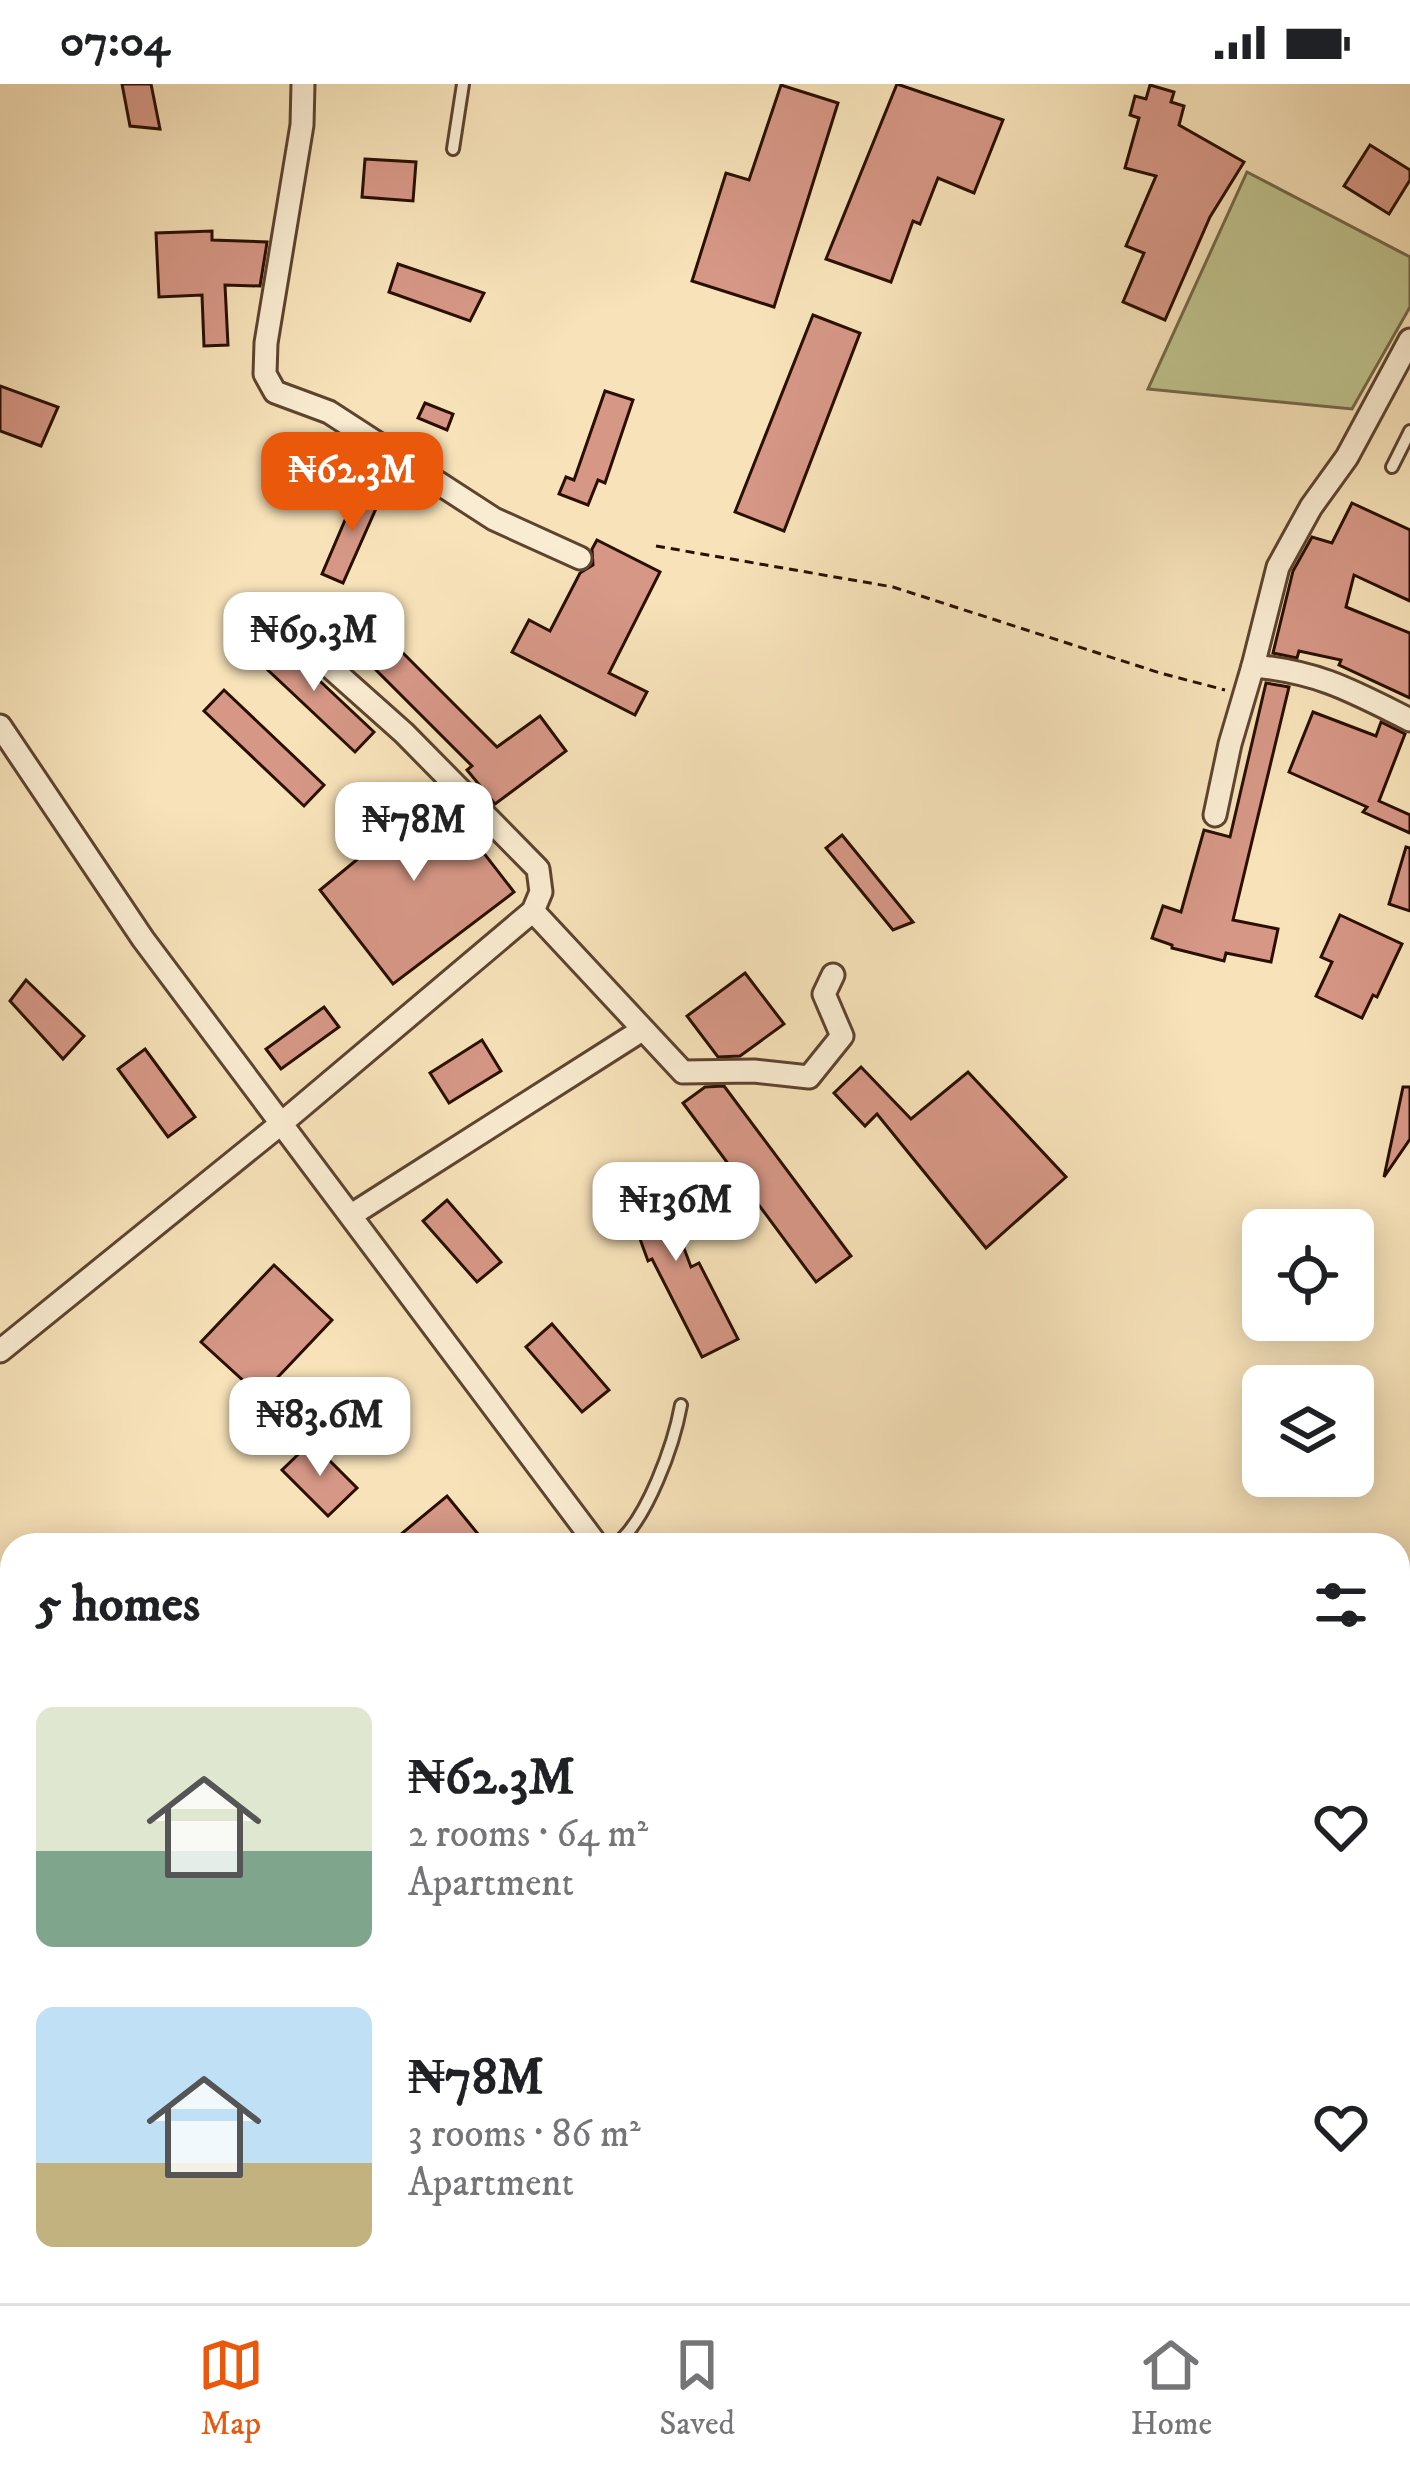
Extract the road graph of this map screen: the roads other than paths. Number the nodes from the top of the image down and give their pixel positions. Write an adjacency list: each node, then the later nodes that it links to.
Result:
1 (304, 84): 7 (street)
2 (463, 84): 3 (lane)
3 (453, 149)
4 (1410, 340): 9 (street)
5 (1410, 431): 6 (lane)
6 (1392, 467)
7 (580, 558)
8 (314, 652): 13 (street)
9 (1253, 666): 10 (street); 12 (street)
10 (1410, 720)
11 (0, 726): 16 (street)
12 (1215, 815)
13 (533, 911): 15 (street); 16 (street)
14 (833, 975): 15 (street)
15 (642, 1030): 17 (street)
16 (283, 1122): 17 (street); 18 (street)
17 (352, 1214): 20 (street)
18 (0, 1351)
19 (681, 1405): 21 (lane)
20 (588, 1533)
21 (626, 1533)

